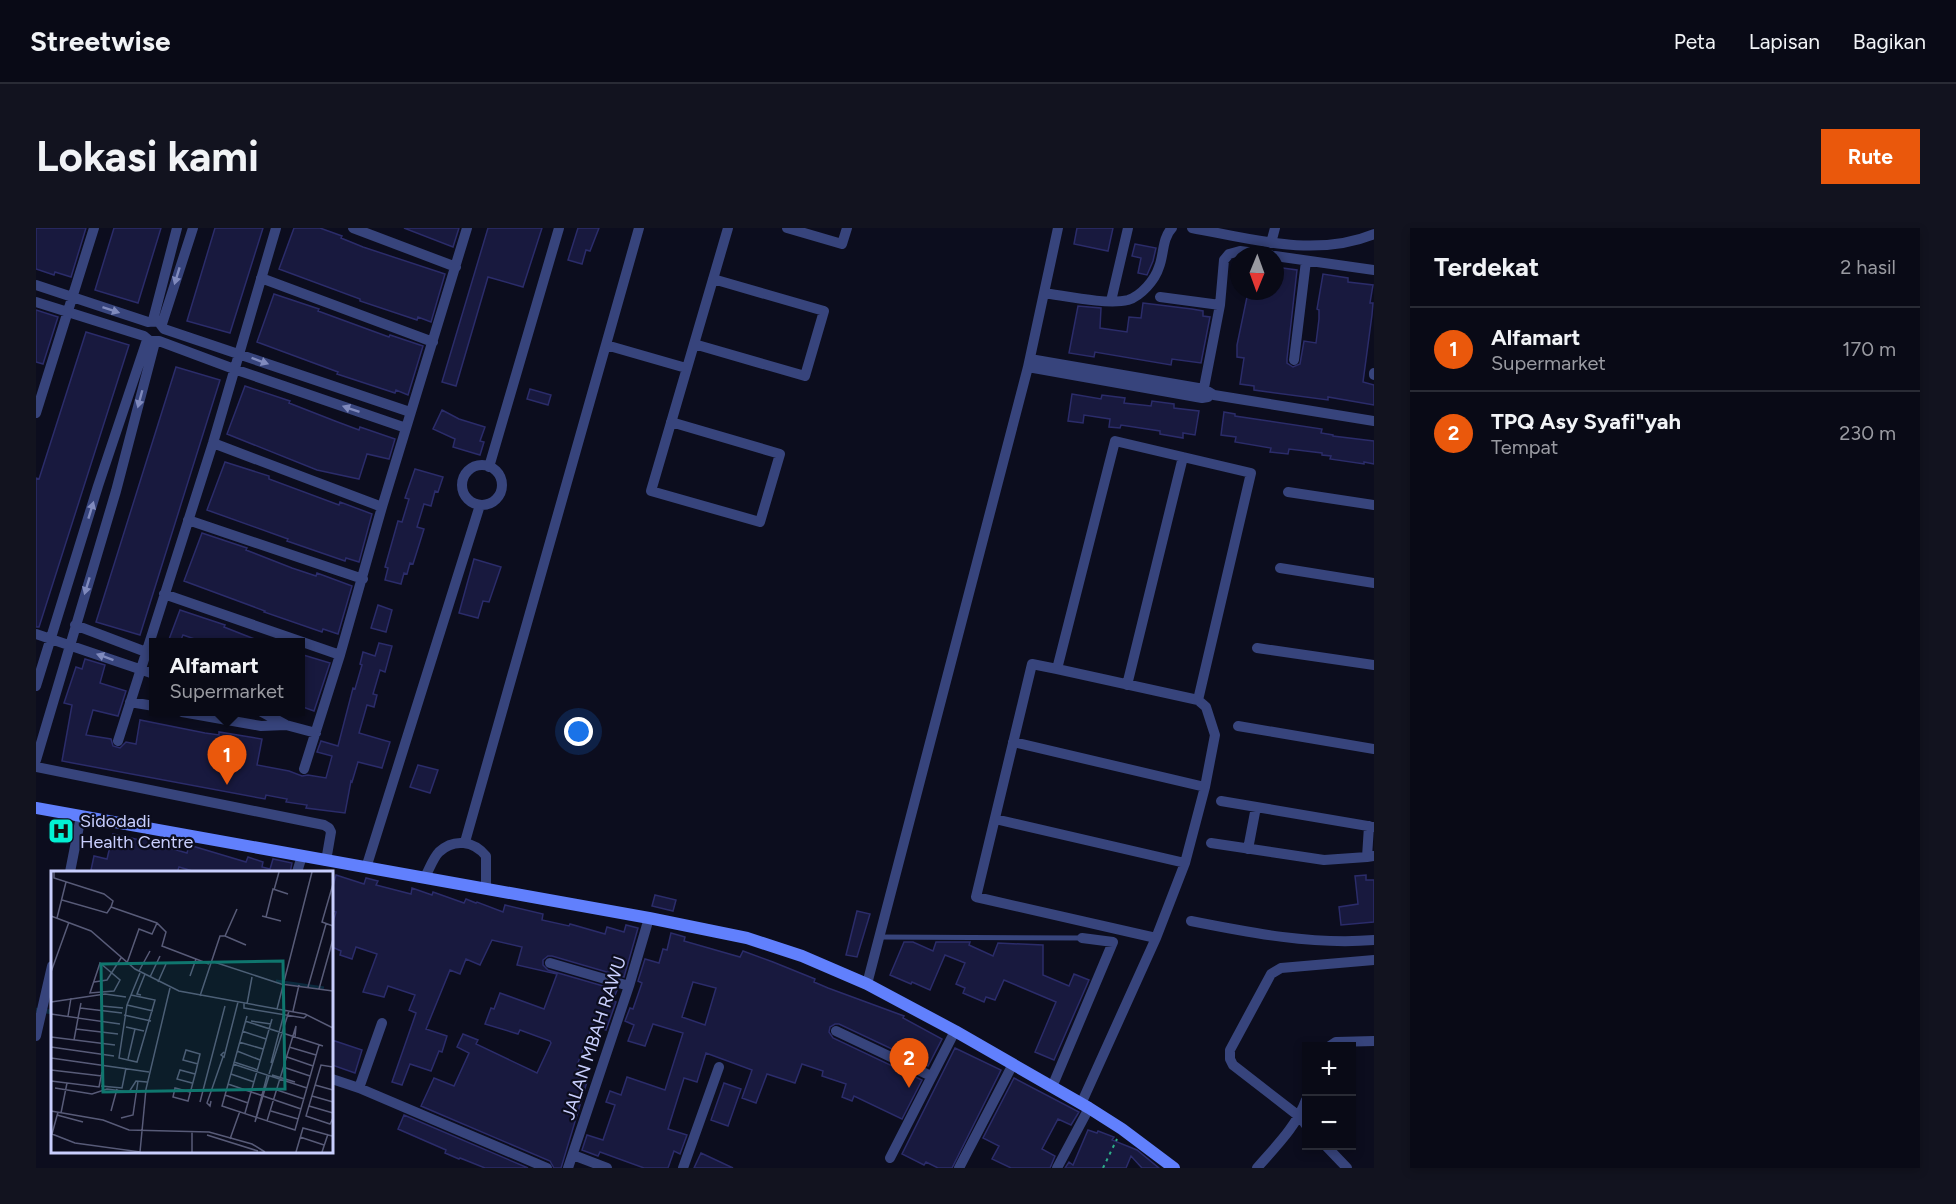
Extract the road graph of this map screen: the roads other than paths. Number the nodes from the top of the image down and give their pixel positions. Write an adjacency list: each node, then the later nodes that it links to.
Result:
1 (94, 228): 29 (street)
2 (177, 228): 35 (street)
3 (193, 228): 35 (street, one-way to 35)
4 (276, 228): 25 (street)
5 (353, 228): 23 (street)
6 (467, 228): 23 (street)
7 (559, 228): 56 (street)
8 (639, 228): 39 (street)
9 (728, 228): 26 (street)
10 (787, 228): 11 (street)
11 (847, 228)
12 (1058, 228): 28 (street)
13 (1128, 228): 31 (street)
14 (1172, 228): 31 (street)
15 (1192, 228): 17 (street)
16 (1275, 228): 19 (street)
17 (1245, 233): 19 (street)
18 (1374, 234): 19 (street)
19 (1271, 243)
20 (1230, 254): 33 (street)
21 (1284, 257): 22 (street)
22 (1306, 261): 24 (street); 41 (street)
23 (456, 267): 37 (street)
24 (1374, 270)
25 (261, 278): 37 (street); 40 (street)
26 (713, 279): 38 (street); 38 (street)
27 (36, 285): 29 (street)
28 (1044, 293): 31 (street); 42 (street)
29 (72, 297): 34 (street); 35 (street, one-way to 35)
30 (1160, 297): 33 (street)
31 (1112, 301)
32 (36, 302): 34 (street)
33 (1220, 305): 48 (street)
34 (67, 313): 36 (street); 46 (street)
35 (157, 324): 36 (street); 36 (street); 40 (street)
36 (151, 340): 44 (street); 57 (street); 58 (street, one-way to 58)
37 (433, 342): 49 (street)
38 (694, 344): 43 (street)
39 (606, 345): 43 (street); 106 (street)
40 (239, 354): 44 (street); 45 (street, one-way to 45)
41 (1294, 360)
42 (1029, 363): 48 (street); 120 (street)
43 (687, 368): 52 (street)
44 (234, 369): 47 (street); 54 (street)
45 (305, 378): 47 (street); 49 (street)
46 (40, 382): 50 (street)
47 (300, 392): 53 (street, one-way to 47)
48 (1203, 393): 51 (street)
49 (410, 412): 53 (street)
50 (36, 413)
51 (1374, 421)
52 (671, 422): 52 (street)
53 (406, 428): 62 (street)
54 (213, 443): 62 (street); 63 (street)
55 (1183, 457): 80 (street); 83 (street); 85 (street)
56 (489, 466): 60 (street); 60 (street)
57 (98, 486): 58 (street); 72 (street, one-way to 57)
58 (116, 490): 68 (street, one-way to 68)
59 (1288, 492): 61 (street)
60 (480, 505): 113 (street)
61 (1374, 505)
62 (382, 507): 65 (street)
63 (188, 520): 65 (street); 67 (street)
64 (1280, 568): 66 (street)
65 (363, 579): 78 (street)
66 (1374, 582)
67 (164, 594): 70 (street); 71 (street)
68 (75, 625): 75 (street); 77 (street)
69 (36, 634): 72 (street)
70 (150, 638)
71 (291, 638)
72 (52, 639): 75 (street); 84 (street)
73 (149, 642): 77 (street)
74 (305, 643): 78 (street)
75 (69, 645): 81 (street, one-way to 75); 96 (street)
76 (1257, 648): 79 (street)
77 (146, 652): 81 (street)
78 (340, 655): 92 (street)
79 (1374, 665)
80 (1058, 669): 83 (street); 94 (street)
81 (140, 670): 82 (street); 86 (street)
82 (149, 673)
83 (1127, 685): 85 (street)
84 (36, 686)
85 (1198, 700): 99 (street)
86 (130, 702): 87 (street); 93 (street)
87 (149, 705)
88 (208, 716): 90 (street)
89 (271, 716): 90 (street)
90 (286, 725): 92 (street)
91 (1238, 726): 95 (street)
92 (316, 733): 98 (street)
93 (118, 741)
94 (1013, 742): 99 (street); 104 (street)
95 (1374, 748)
96 (36, 760)
97 (36, 767): 111 (street)
98 (304, 769)
99 (1205, 787): 112 (street)
100 (1221, 801): 101 (street)
101 (1256, 807): 105 (street); 108 (street)
102 (36, 808): 103 (street)
103 (81, 816): 109 (street); 114 (street)
104 (995, 819): 112 (street); 122 (street)
105 (1372, 826): 110 (street)
106 (465, 842): 116 (street); 117 (street)
107 (1211, 843): 108 (street)
108 (1248, 849): 110 (street)
109 (302, 856): 111 (street); 115 (street)
110 (1370, 857)
111 (326, 861): 113 (street)
112 (1185, 863): 122 (street)
113 (366, 868): 116 (street)
114 (70, 871)
115 (298, 871)
116 (425, 878): 117 (street)
117 (486, 889): 118 (street)
118 (649, 918): 127 (street); 128 (street, JALAN MBAH RAWU)
119 (1191, 921): 123 (street)
120 (879, 936): 121 (lane); 127 (street)
121 (1082, 938): 140 (street)
122 (1156, 938): 142 (street)
123 (1374, 940)
124 (1374, 960): 143 (street)
125 (550, 963): 128 (street)
126 (51, 970): 129 (street)
127 (867, 984): 132 (street)
128 (630, 986): 146 (street, JALAN MBAH RAWU)
129 (44, 1001): 133 (street)
130 (382, 1023): 141 (street)
131 (836, 1031): 138 (street)
132 (955, 1031): 136 (street); 138 (street)
133 (36, 1036)
134 (1374, 1041): 135 (street)
135 (1336, 1042)
136 (1013, 1064): 140 (street); 152 (street)
137 (719, 1067): 151 (street)
138 (931, 1076): 147 (street)
139 (333, 1079): 141 (street)
140 (1052, 1087): 142 (street)
141 (358, 1088): 148 (street)
142 (1085, 1106): 153 (street); 154 (street)
143 (1302, 1120)
144 (1302, 1122): 155 (street)
145 (1330, 1150): 156 (street)
146 (573, 1155): 149 (street, JALAN MBAH RAWU); 150 (street)
147 (890, 1158)
148 (547, 1168)
149 (568, 1168)
150 (607, 1168)
151 (683, 1168)
152 (959, 1168)
153 (1058, 1168)
154 (1174, 1168)
155 (1257, 1168)
156 (1347, 1168)

